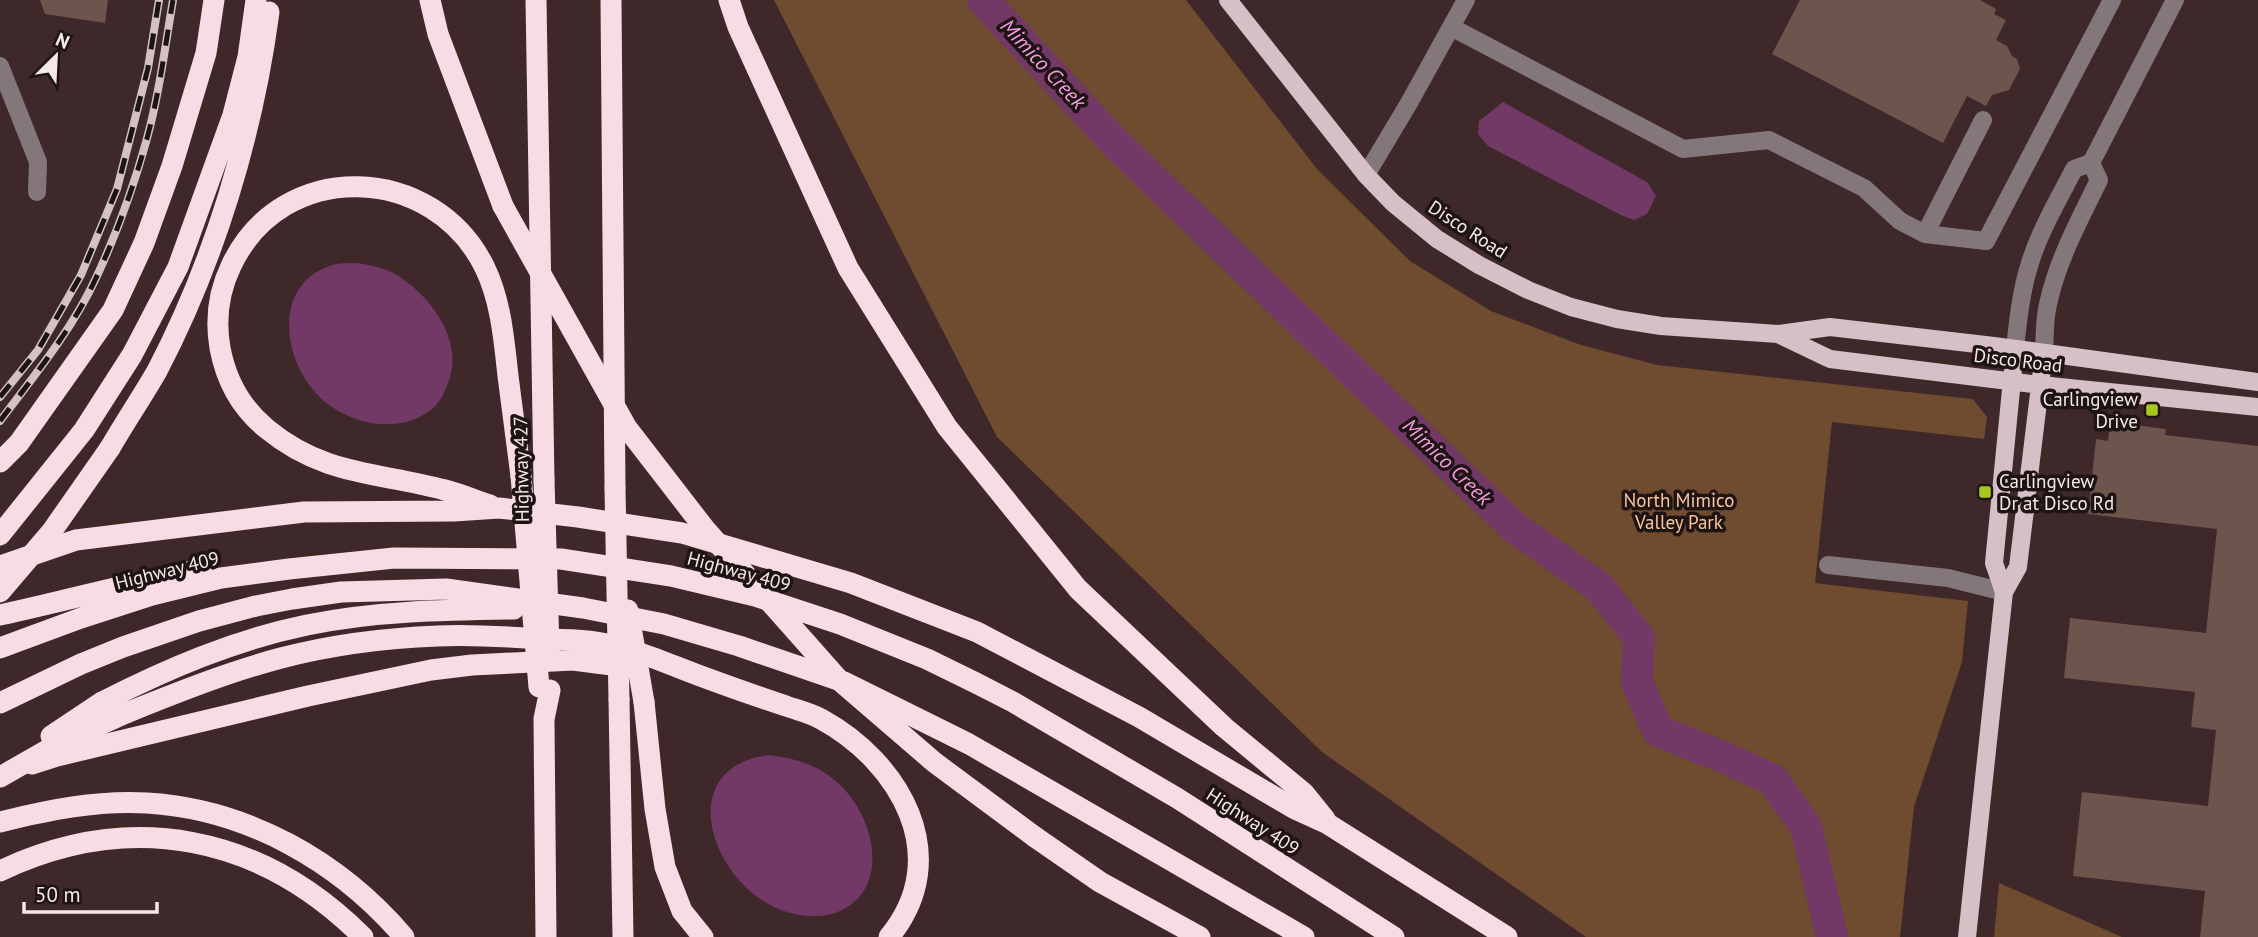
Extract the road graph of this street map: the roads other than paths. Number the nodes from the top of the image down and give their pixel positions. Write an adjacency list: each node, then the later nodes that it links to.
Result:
1 (214, 0): 26 (highway)
2 (256, 0): 28 (highway)
3 (270, 0): 33 (highway, bridge)
4 (430, 0): 51 (highway, bridge)
5 (536, 0): 39 (highway, Highway 427, bridge)
6 (611, 0): 29 (highway, bridge)
7 (729, 0): 43 (highway)
8 (1228, 0): 16 (main road, Disco Road)
9 (1466, 0): 12 (street)
10 (2112, 0): 18 (street)
11 (2175, 0): 15 (street)
12 (1451, 27): 16 (street); 18 (street)
13 (0, 66): 17 (street)
14 (1983, 120): 18 (street)
15 (2091, 163): 20 (street); 21 (street)
16 (1366, 175): 19 (main road, Disco Road)
17 (37, 192)
18 (1925, 234)
19 (1778, 334): 20 (main road, Disco Road); 22 (main road, Disco Road)
20 (2015, 349): 21 (main road, Disco Road); 22 (main road)
21 (2044, 354): 23 (main road, Disco Road); 24 (main road)
22 (2013, 381): 24 (main road, Disco Road); 34 (main road)
23 (2258, 382)
24 (2040, 385): 25 (main road, Disco Road); 34 (main road)
25 (2258, 407)
26 (0, 462)
27 (499, 509): 31 (highway); 39 (highway, bridge); 43 (highway)
28 (0, 535)
29 (616, 542): 48 (highway, bridge); 49 (highway, bridge)
30 (1828, 565): 34 (street)
31 (0, 566)
32 (289, 569): 36 (highway); 37 (highway, Highway 409); 53 (highway, Highway 409)
33 (0, 592)
34 (2004, 592): 55 (main road)
35 (583, 608): 40 (highway); 41 (highway, bridge); 52 (highway)
36 (0, 615)
37 (0, 648)
38 (703, 677): 41 (highway); 41 (highway, bridge); 50 (highway)
39 (545, 689): 47 (highway)
40 (0, 703)
41 (0, 776)
42 (0, 822): 46 (highway)
43 (1328, 824): 54 (highway)
44 (0, 871): 45 (highway)
45 (363, 937)
46 (404, 937)
47 (546, 937)
48 (623, 937)
49 (703, 937)
50 (889, 937)
51 (1200, 937)
52 (1304, 937)
53 (1394, 937)
54 (1507, 937)
55 (1967, 937)

